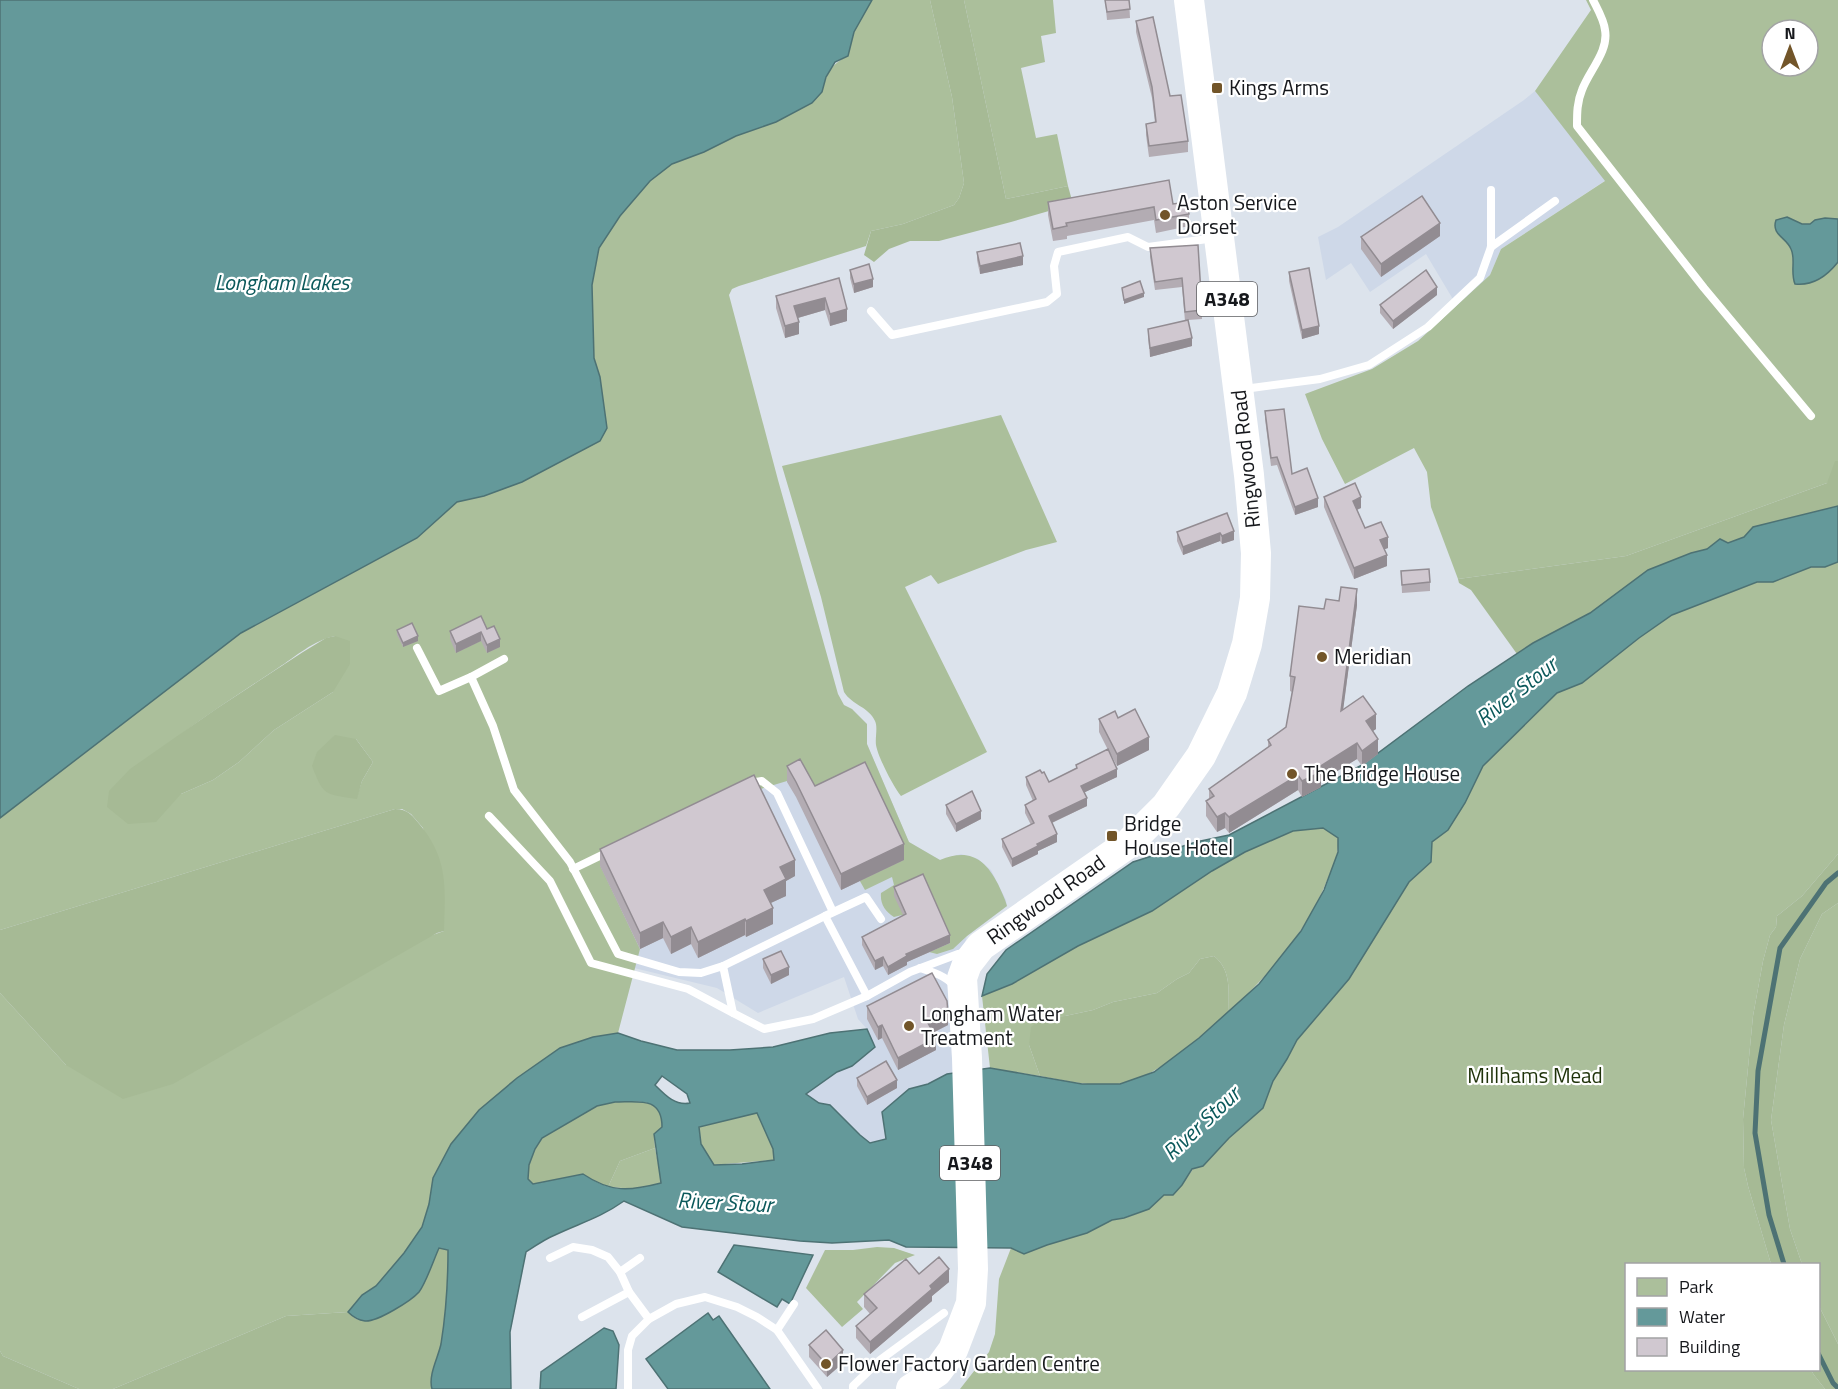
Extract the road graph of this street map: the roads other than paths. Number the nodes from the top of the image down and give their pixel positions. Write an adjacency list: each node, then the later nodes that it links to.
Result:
1 (1189, 0): 5 (highway, Ringwood Road / A348)
2 (1593, 0): 9 (lane)
3 (1491, 190): 6 (lane)
4 (1555, 201): 6 (lane)
5 (1219, 237): 7 (lane); 8 (highway, Ringwood Road / A348)
6 (1491, 247): 8 (lane)
7 (871, 311)
8 (1238, 390): 19 (highway, Ringwood Road / A348)
9 (1811, 416)
10 (417, 648): 12 (lane)
11 (504, 659): 12 (lane)
12 (471, 677): 16 (lane)
13 (741, 786): 17 (lane)
14 (489, 816): 24 (lane)
15 (615, 848): 16 (lane)
16 (573, 869): 20 (lane)
17 (829, 914): 18 (lane); 20 (lane); 23 (lane)
18 (881, 919)
19 (975, 953): 21 (lane); 22 (highway, Ringwood Road / A348)
20 (723, 966): 24 (lane)
21 (920, 968): 22 (lane); 23 (lane)
22 (963, 995): 37 (highway, Ringwood Road / A348)
23 (867, 996): 24 (lane)
24 (734, 1013)
25 (550, 1257): 27 (lane)
26 (640, 1257): 27 (lane)
27 (620, 1272): 28 (lane)
28 (629, 1292): 31 (lane); 32 (lane)
29 (794, 1304): 33 (lane)
30 (944, 1313): 36 (lane)
31 (582, 1317)
32 (649, 1319): 33 (lane); 34 (lane)
33 (777, 1330): 35 (lane)
34 (628, 1389)
35 (818, 1389)
36 (854, 1389)
37 (910, 1389)

